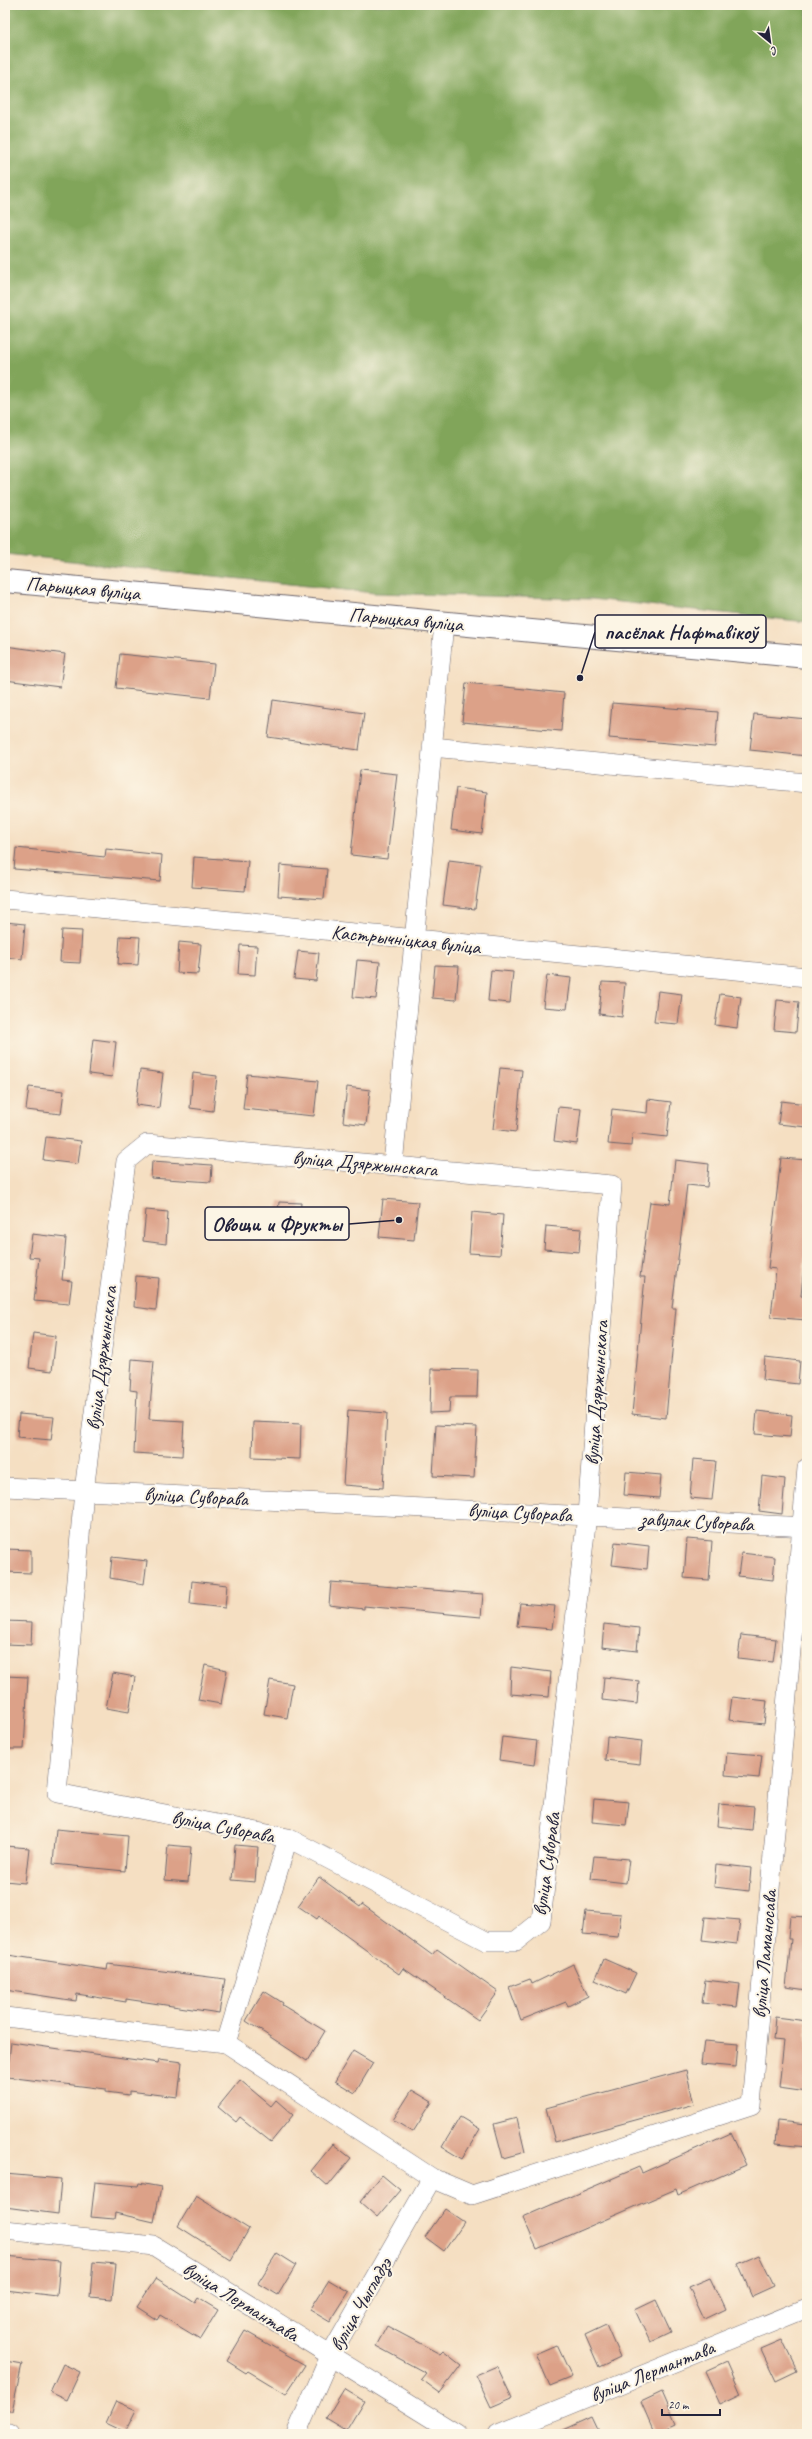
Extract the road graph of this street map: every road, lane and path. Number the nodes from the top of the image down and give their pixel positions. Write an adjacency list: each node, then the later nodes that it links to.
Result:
1 (5, 581): 2 (main road, Парыцкая вуліца)
2 (444, 623): 3 (main road, Парыцкая вуліца); 4 (street)
3 (807, 657)
4 (432, 747): 5 (street); 7 (street)
5 (807, 783)
6 (5, 899): 7 (street, Кастрычніцкая вуліца)
7 (414, 940): 8 (street, Кастрычніцкая вуліца); 9 (street)
8 (807, 977)
9 (393, 1165): 12 (street, вуліца Дзяржынскага); 13 (street, вуліца Дзяржынскага)
10 (807, 1468): 14 (street, вуліца Ламаносава)
11 (5, 1487): 12 (street, вуліца Суворава)
12 (84, 1491): 13 (street, вуліца Суворава); 15 (street, вуліца Суворава)
13 (587, 1515): 14 (street, завулак Суворава); 15 (street, вуліца Суворава)
14 (804, 1526): 18 (street, вуліца Ламаносава)
15 (288, 1838): 17 (street)
16 (5, 2017): 17 (street)
17 (226, 2043): 18 (street)
18 (432, 2178): 21 (street, вуліца Чыгладзэ)
19 (5, 2230): 21 (street, вуліца Лермантава)
20 (807, 2308): 26 (street, вуліца Лермантава)
21 (330, 2356): 24 (street, вуліца Чыгладзэ); 25 (street, вуліца Лермантава)
22 (5, 2433): 23 (street)
23 (10, 2434)
24 (296, 2434)
25 (457, 2434)
26 (498, 2434)

